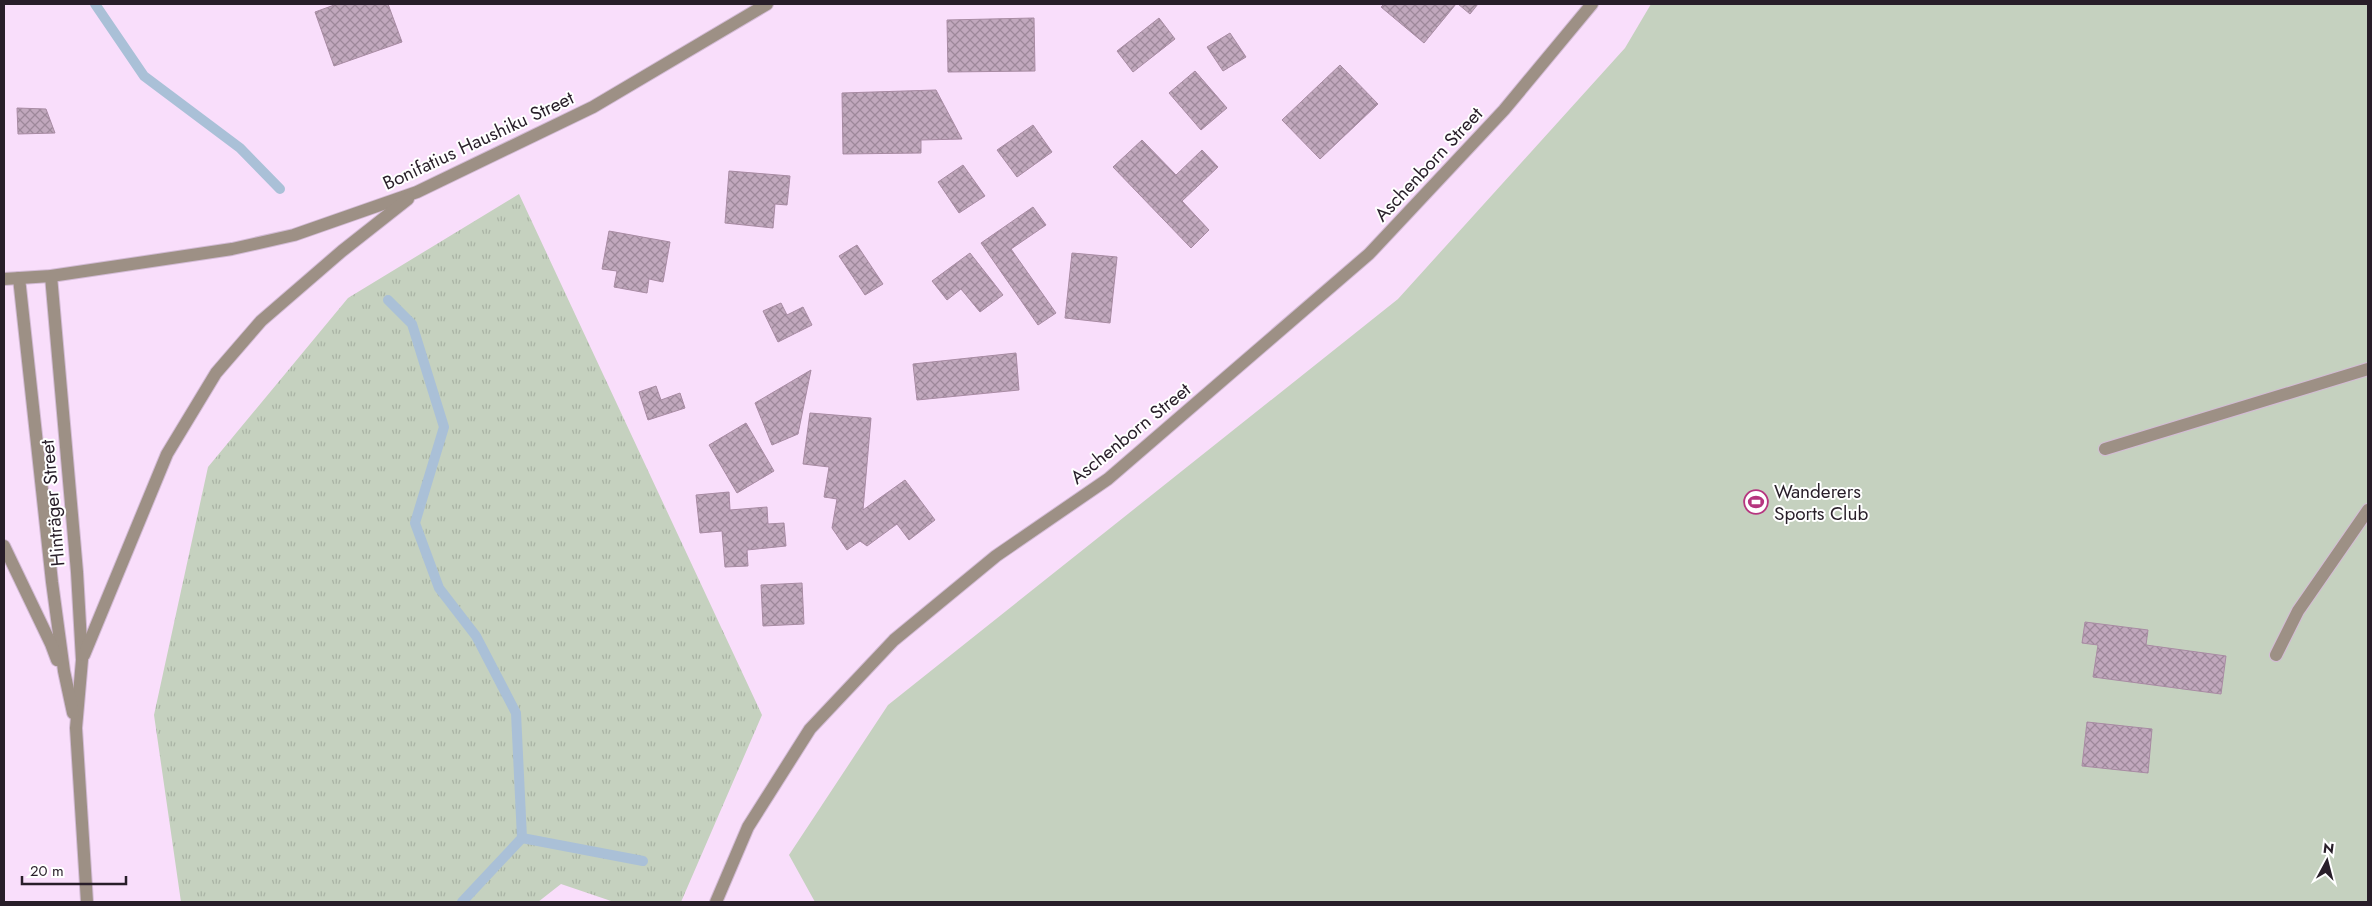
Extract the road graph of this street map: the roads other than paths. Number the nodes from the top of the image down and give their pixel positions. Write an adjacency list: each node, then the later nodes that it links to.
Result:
1 (767, 4): 3 (street, Bonifatius Haushiku Street)
2 (1592, 4): 15 (street, Aschenborn Street)
3 (417, 192): 4 (street, Bonifatius Haushiku Street); 12 (street)
4 (51, 276): 5 (street, Bonifatius Haushiku Street); 12 (street, Hinträger Street)
5 (19, 278): 6 (street, Bonifatius Haushiku Street); 13 (street, Hinträger Street)
6 (4, 279)
7 (2368, 369): 8 (street)
8 (2105, 450)
9 (2368, 510): 11 (street)
10 (4, 546): 13 (street)
11 (2276, 655)
12 (82, 660): 13 (street, Hinträger Street)
13 (76, 728): 14 (street, Hinträger Street)
14 (87, 902)
15 (716, 902)

